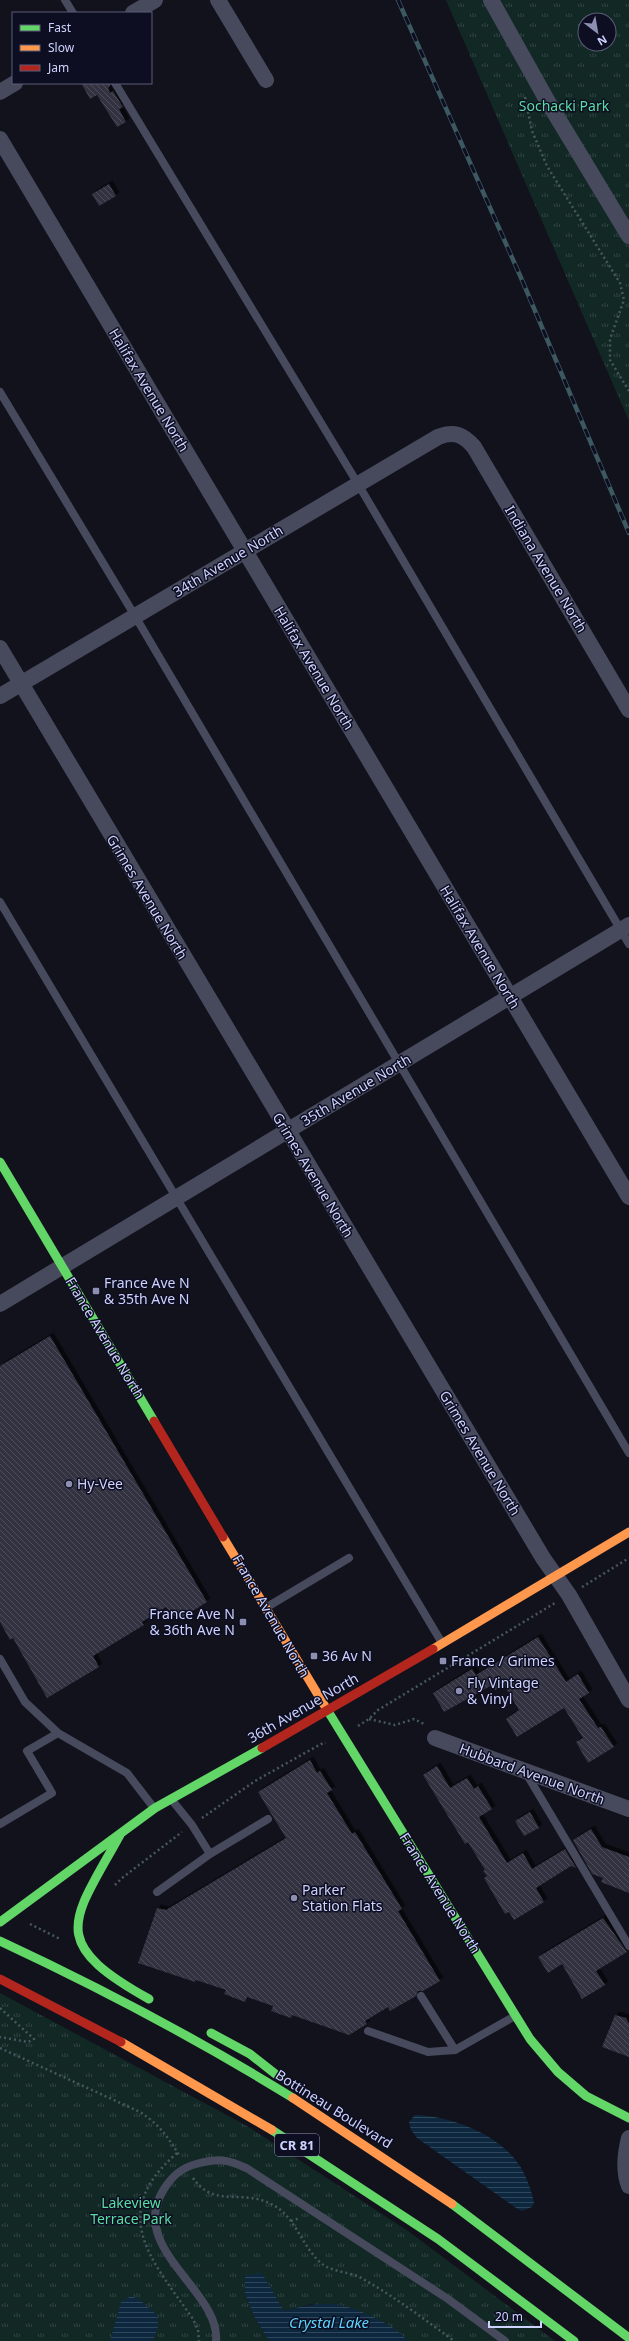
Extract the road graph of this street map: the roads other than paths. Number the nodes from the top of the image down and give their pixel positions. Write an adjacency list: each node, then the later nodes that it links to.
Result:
1 (65, 0): 5 (lane)
2 (155, 0): 6 (street)
3 (218, 0): 7 (street)
4 (491, 0): 12 (street)
5 (72, 12)
6 (135, 12)
7 (266, 80)
8 (13, 84): 10 (street)
9 (116, 84): 15 (lane)
10 (0, 92)
11 (0, 139): 16 (street, Halifax Avenue North)
12 (629, 236)
13 (0, 392): 17 (lane)
14 (457, 434): 15 (street, 34th Avenue North); 21 (street, Indiana Avenue North)
15 (358, 484): 16 (street, 34th Avenue North); 23 (lane)
16 (245, 551): 17 (street, 34th Avenue North); 25 (street, Halifax Avenue North)
17 (136, 616): 19 (street, 34th Avenue North); 26 (lane)
18 (0, 648): 19 (street, Grimes Avenue North)
19 (21, 683): 20 (street, 34th Avenue North); 27 (street, Grimes Avenue North)
20 (0, 696)
21 (629, 710)
22 (0, 902): 30 (lane)
23 (625, 928): 24 (lane); 25 (street, 35th Avenue North)
24 (629, 944)
25 (510, 997): 26 (street, 35th Avenue North); 29 (street, Halifax Avenue North)
26 (400, 1063): 27 (street, 35th Avenue North); 33 (lane)
27 (286, 1131): 30 (street, 35th Avenue North); 36 (street, Grimes Avenue North)
28 (0, 1162): 31 (street, France Avenue North)
29 (629, 1197)
30 (177, 1198): 31 (street, 35th Avenue North); 38 (lane)
31 (62, 1267): 32 (street, 35th Avenue North); 37 (street, France Avenue North)
32 (0, 1304)
33 (629, 1453)
34 (629, 1532): 36 (street, 36th Avenue North)
35 (349, 1558): 37 (lane)
36 (555, 1577): 38 (street, 36th Avenue North); 40 (street, Grimes Avenue North)
37 (266, 1608): 41 (street, France Avenue North)
38 (442, 1644): 41 (street, 36th Avenue North)
39 (0, 1658): 42 (lane)
40 (629, 1700)
41 (328, 1711): 45 (street, 36th Avenue North); 59 (street, France Avenue North)
42 (58, 1733): 46 (lane); 49 (lane)
43 (435, 1738): 44 (street, Hubbard Avenue North)
44 (524, 1770): 47 (street, Hubbard Avenue North); 55 (lane)
45 (171, 1799): 46 (street, 36th Avenue North); 51 (lane)
46 (155, 1808): 50 (street, 36th Avenue North)
47 (629, 1809)
48 (268, 1819): 51 (lane)
49 (0, 1824)
50 (121, 1833): 53 (street, 36th Avenue North); 58 (street)
51 (210, 1854): 52 (lane)
52 (157, 1892)
53 (0, 1922)
54 (0, 1941): 65 (street, Bottineau Boulevard / CR 81)
55 (629, 1946)
56 (0, 1979): 70 (street, CR 81)
57 (421, 1996): 62 (lane)
58 (159, 2004)
59 (516, 2016): 62 (lane); 63 (street, France Avenue North)
60 (201, 2027): 65 (street)
61 (368, 2031): 62 (lane)
62 (455, 2050)
63 (629, 2118)
64 (629, 2138): 66 (street)
65 (367, 2145): 67 (street, Bottineau Boulevard / CR 81)
66 (629, 2186)
67 (629, 2338)
68 (215, 2339): 69 (lane)
69 (505, 2341)
70 (574, 2341)

